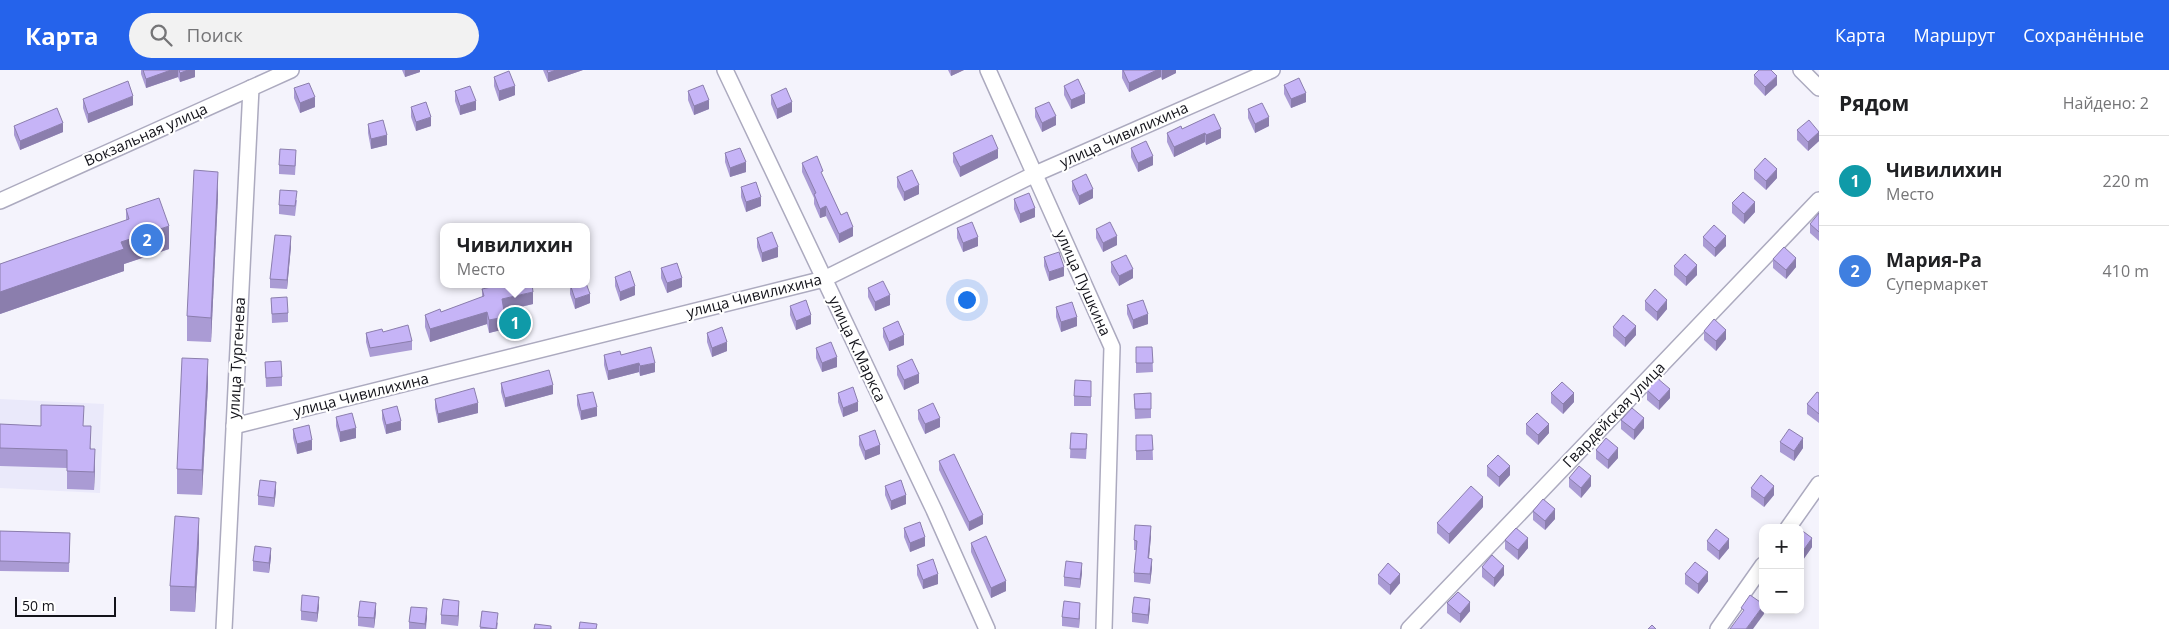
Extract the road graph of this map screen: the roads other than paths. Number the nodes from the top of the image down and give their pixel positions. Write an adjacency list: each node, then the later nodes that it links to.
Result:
1 (291, 70): 6 (street, Вокзальная улица)
2 (725, 70): 11 (street, улица К.Маркса)
3 (988, 70): 8 (street, улица Пушкина)
4 (1272, 70): 8 (street, улица Чивилихина)
5 (1801, 70): 7 (street)
6 (251, 88): 10 (street, Вокзальная улица); 12 (street, улица Тургенева)
7 (1819, 88)
8 (1035, 174): 11 (street, улица Чивилихина); 18 (street, улица Пушкина)
9 (1819, 200): 19 (street, Гвардейская улица)
10 (0, 201)
11 (824, 279): 12 (street, улица Чивилихина); 17 (street, улица К.Маркса)
12 (234, 426): 16 (street, улица Тургенева)
13 (1819, 484): 14 (street)
14 (1791, 524)
15 (1760, 569): 20 (street)
16 (224, 629)
17 (987, 629)
18 (1104, 629)
19 (1409, 629)
20 (1718, 629)

